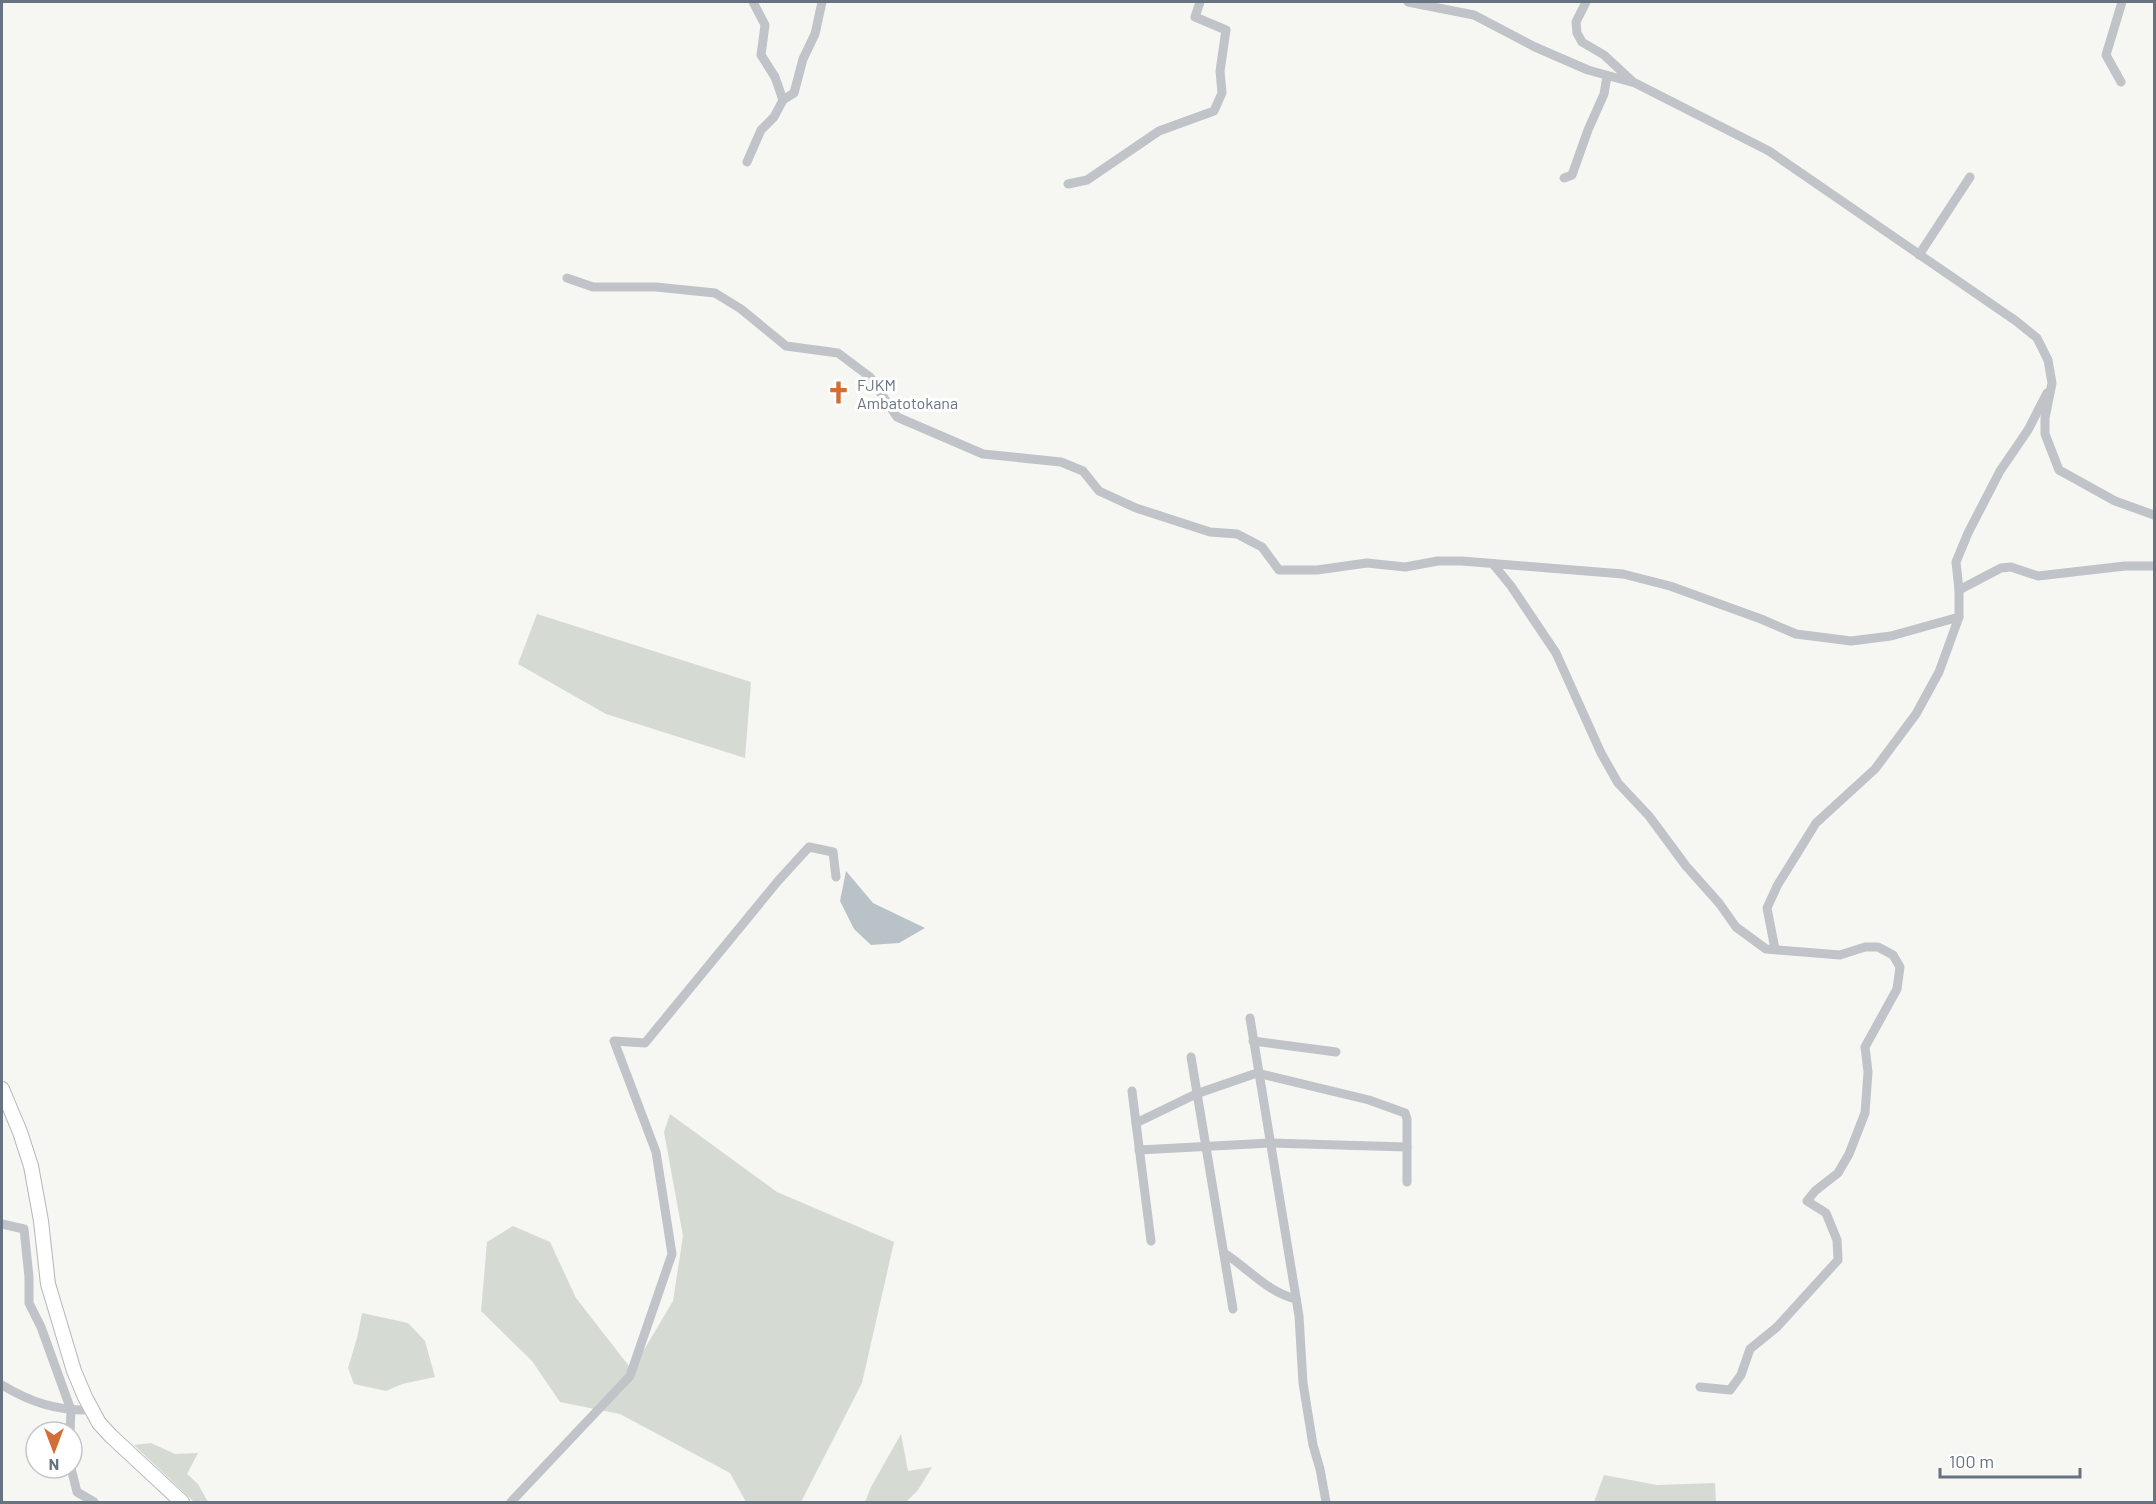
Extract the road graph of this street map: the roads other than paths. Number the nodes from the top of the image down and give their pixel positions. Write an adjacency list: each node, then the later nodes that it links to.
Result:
1 (753, 2): 10 (street)
2 (822, 2): 10 (street)
3 (1200, 2): 14 (street)
4 (1408, 2): 7 (street)
5 (1586, 2): 9 (street)
6 (2122, 2): 8 (street)
7 (1607, 76): 9 (street); 13 (street)
8 (2121, 82)
9 (1635, 83): 15 (street)
10 (783, 100): 11 (street)
11 (747, 162)
12 (1970, 177): 15 (street)
13 (1564, 178)
14 (1068, 184)
15 (1919, 255): 17 (street)
16 (567, 278): 19 (street)
17 (2052, 383): 18 (street); 21 (street)
18 (2154, 515)
19 (1493, 564): 22 (street); 24 (street)
20 (2154, 566): 21 (street)
21 (1959, 590): 22 (street)
22 (1959, 617): 24 (street)
23 (836, 877): 52 (street)
24 (1775, 949): 45 (street)
25 (1250, 1018): 26 (street)
26 (1253, 1041): 27 (street); 29 (street)
27 (1336, 1052)
28 (1191, 1057): 32 (street)
29 (1257, 1073): 32 (street); 34 (street); 36 (street)
30 (2, 1089): 47 (street)
31 (1132, 1091): 33 (street)
32 (1196, 1094): 33 (street); 35 (street)
33 (1136, 1123): 37 (street)
34 (1270, 1143): 35 (street); 36 (street); 42 (street)
35 (1207, 1146): 37 (street); 41 (street)
36 (1407, 1147): 38 (street)
37 (1138, 1150): 40 (street)
38 (1407, 1182)
39 (2, 1224): 46 (street)
40 (1151, 1241)
41 (1224, 1253): 42 (street); 43 (street)
42 (1296, 1299): 53 (street)
43 (1233, 1309)
44 (2, 1385): 46 (street)
45 (1700, 1387)
46 (71, 1410): 47 (street); 48 (street)
47 (91, 1410): 51 (street)
48 (71, 1420)
49 (74, 1480): 50 (street)
50 (94, 1503)
51 (182, 1503)
52 (511, 1503)
53 (1326, 1503)

